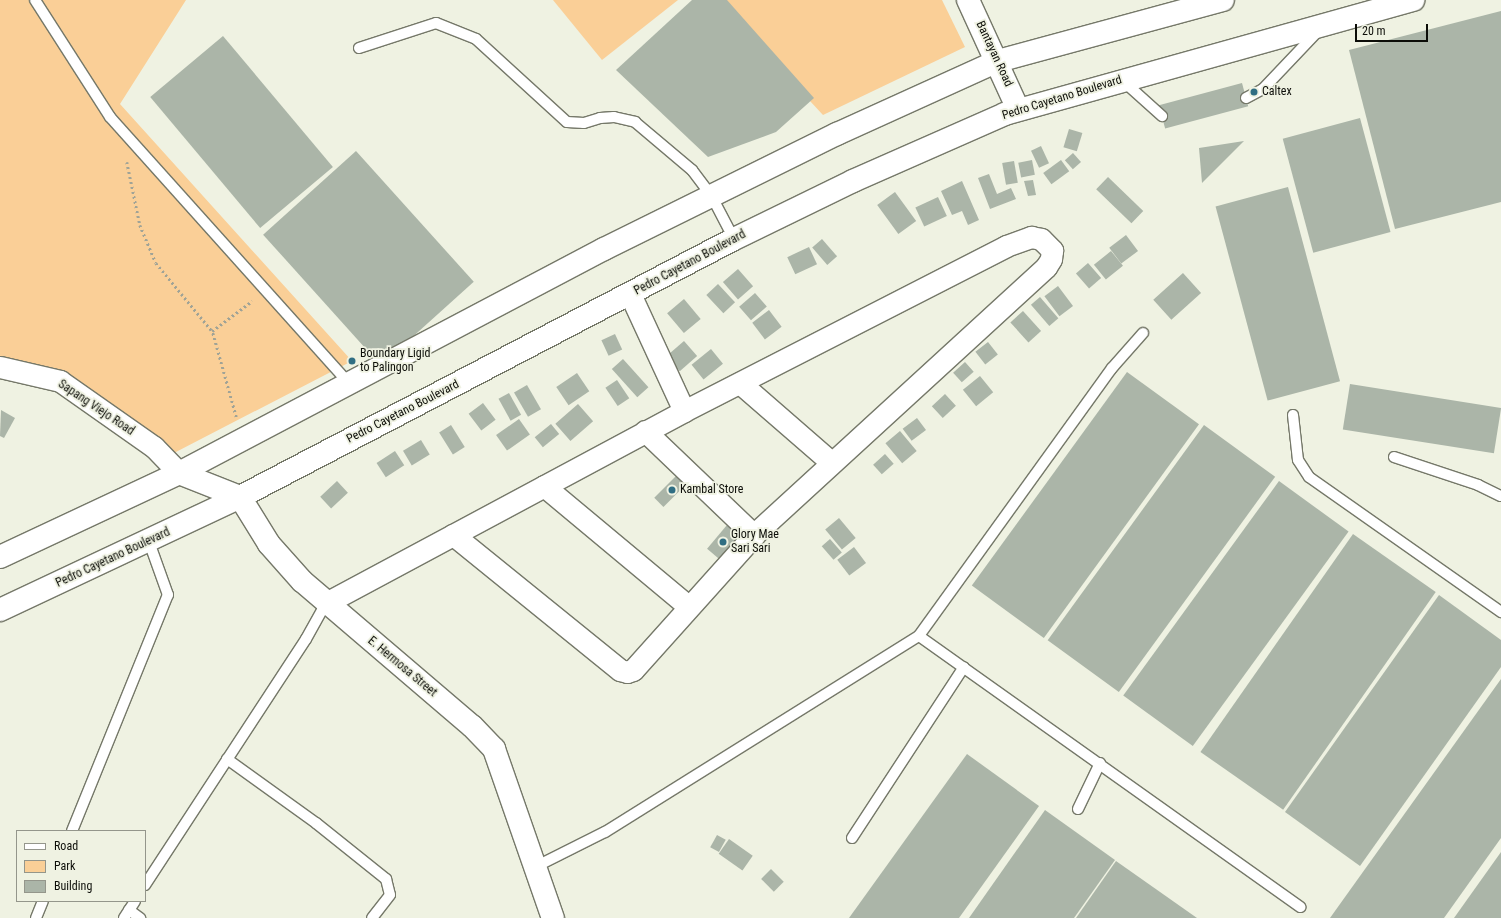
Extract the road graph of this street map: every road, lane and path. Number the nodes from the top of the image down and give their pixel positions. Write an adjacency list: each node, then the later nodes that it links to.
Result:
1 (35, 0): 12 (lane)
2 (968, 0): 7 (main road, Bantayan Road)
3 (1414, 0): 5 (main road, Pedro Cayetano Boulevard)
4 (1216, 1): 7 (main road)
5 (1324, 24): 8 (main road, Pedro Cayetano Boulevard); 9 (lane)
6 (359, 48): 13 (lane)
7 (998, 61): 10 (main road, Bantayan Road); 13 (main road)
8 (1122, 80): 10 (main road, Pedro Cayetano Boulevard); 11 (lane)
9 (1246, 98)
10 (1018, 108): 14 (main road, Pedro Cayetano Boulevard)
11 (1162, 116)
12 (126, 136): 15 (lane); 17 (path)
13 (711, 195): 14 (lane); 20 (main road)
14 (734, 239): 16 (main road, Pedro Cayetano Boulevard)
15 (266, 290): 17 (path); 20 (lane)
16 (630, 294): 22 (street); 31 (main road, Pedro Cayetano Boulevard)
17 (212, 331): 24 (path)
18 (1143, 333): 40 (lane)
19 (0, 367): 28 (street, Sapang Viejo Road)
20 (348, 383): 28 (main road)
21 (740, 383): 22 (street); 27 (street); 27 (street)
22 (684, 411): 25 (street)
23 (1293, 415): 39 (lane)
24 (237, 421)
25 (646, 431): 29 (street); 33 (street)
26 (1394, 456): 30 (lane)
27 (831, 462): 33 (street)
28 (179, 473): 31 (main road); 35 (main road)
29 (544, 486): 32 (street); 37 (street)
30 (1501, 496)
31 (240, 497): 34 (main road, Pedro Cayetano Boulevard); 36 (main road, E. Hermosa Street)
32 (453, 535): 36 (street); 37 (street)
33 (754, 535): 37 (street)
34 (149, 542): 38 (main road, Pedro Cayetano Boulevard); 45 (lane)
35 (0, 557)
36 (326, 603): 42 (lane); 47 (main road, E. Hermosa Street)
37 (688, 606)
38 (0, 610)
39 (1501, 612)
40 (919, 636): 41 (lane); 47 (lane)
41 (964, 667): 43 (lane); 46 (lane)
42 (227, 759): 48 (lane); 55 (lane)
43 (1100, 763): 44 (lane); 51 (lane)
44 (1078, 809)
45 (72, 830)
46 (852, 838)
47 (535, 867): 56 (main road, E. Hermosa Street)
48 (146, 883)
49 (43, 902): 53 (lane)
50 (134, 902): 52 (lane)
51 (1301, 907)
52 (126, 914): 54 (lane)
53 (36, 918)
54 (140, 918)
55 (372, 918)
56 (553, 918)

